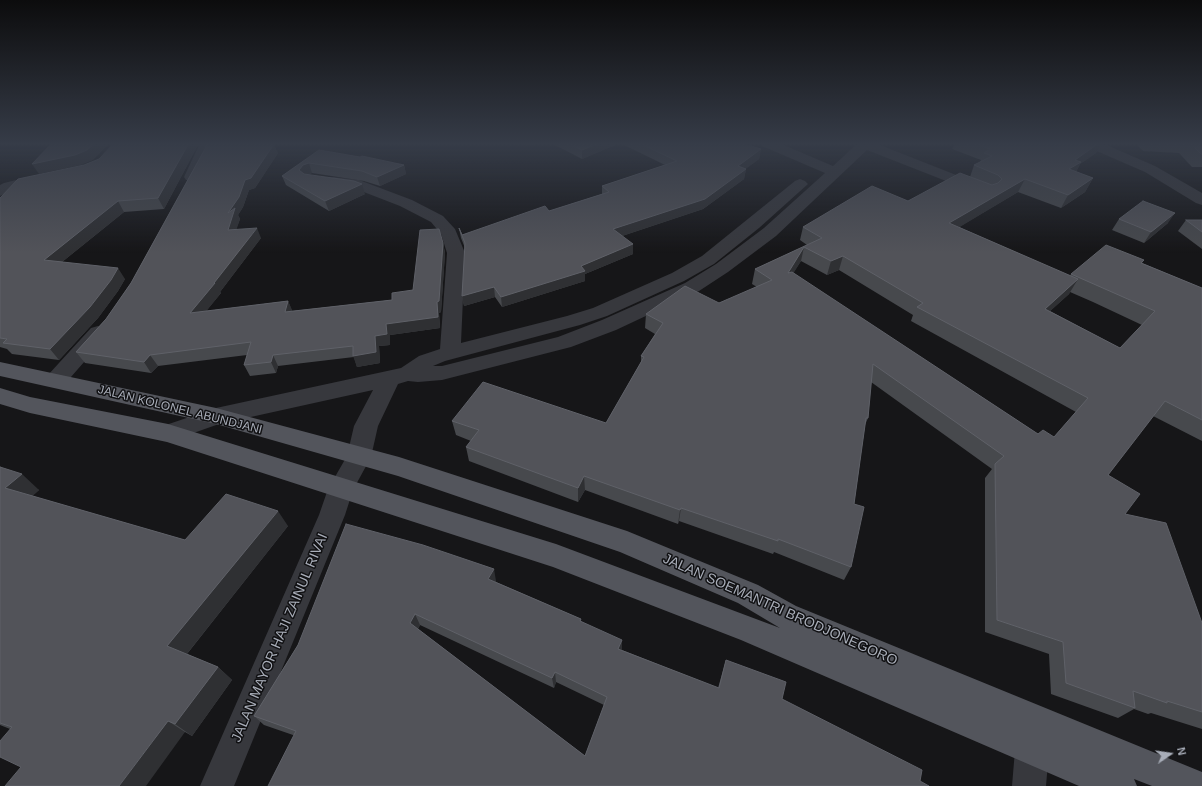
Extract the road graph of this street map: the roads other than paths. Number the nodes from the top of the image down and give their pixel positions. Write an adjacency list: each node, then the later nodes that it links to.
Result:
1 (40, 180): 8 (street)
2 (189, 180): 9 (street)
3 (320, 180): 13 (street)
4 (813, 180): 13 (street)
5 (817, 180): 15 (street)
6 (956, 180): 10 (street)
7 (1167, 180): 11 (street)
8 (0, 191)
9 (183, 191)
10 (986, 192)
11 (1202, 200)
12 (110, 318): 16 (street)
13 (450, 352): 15 (street)
14 (0, 369): 16 (main road, JALAN KOLONEL ABUNDJANI)
15 (399, 377): 18 (street); 20 (street, JALAN MAYOR HAJI ZAINUL RIVAI)
16 (56, 380): 18 (main road, JALAN KOLONEL ABUNDJANI)
17 (0, 396): 19 (main road)
18 (216, 416): 19 (street); 20 (main road, JALAN KOLONEL ABUNDJANI)
19 (168, 433): 21 (main road)
20 (359, 457): 21 (street, JALAN MAYOR HAJI ZAINUL RIVAI); 26 (main road, JALAN SOEMANTRI BRODJONEGORO)
21 (341, 489): 22 (main road); 23 (street, JALAN MAYOR HAJI ZAINUL RIVAI)
22 (1032, 750): 24 (street); 25 (main road)
23 (217, 786)
24 (1029, 786)
25 (1120, 786)
26 (1193, 786)

